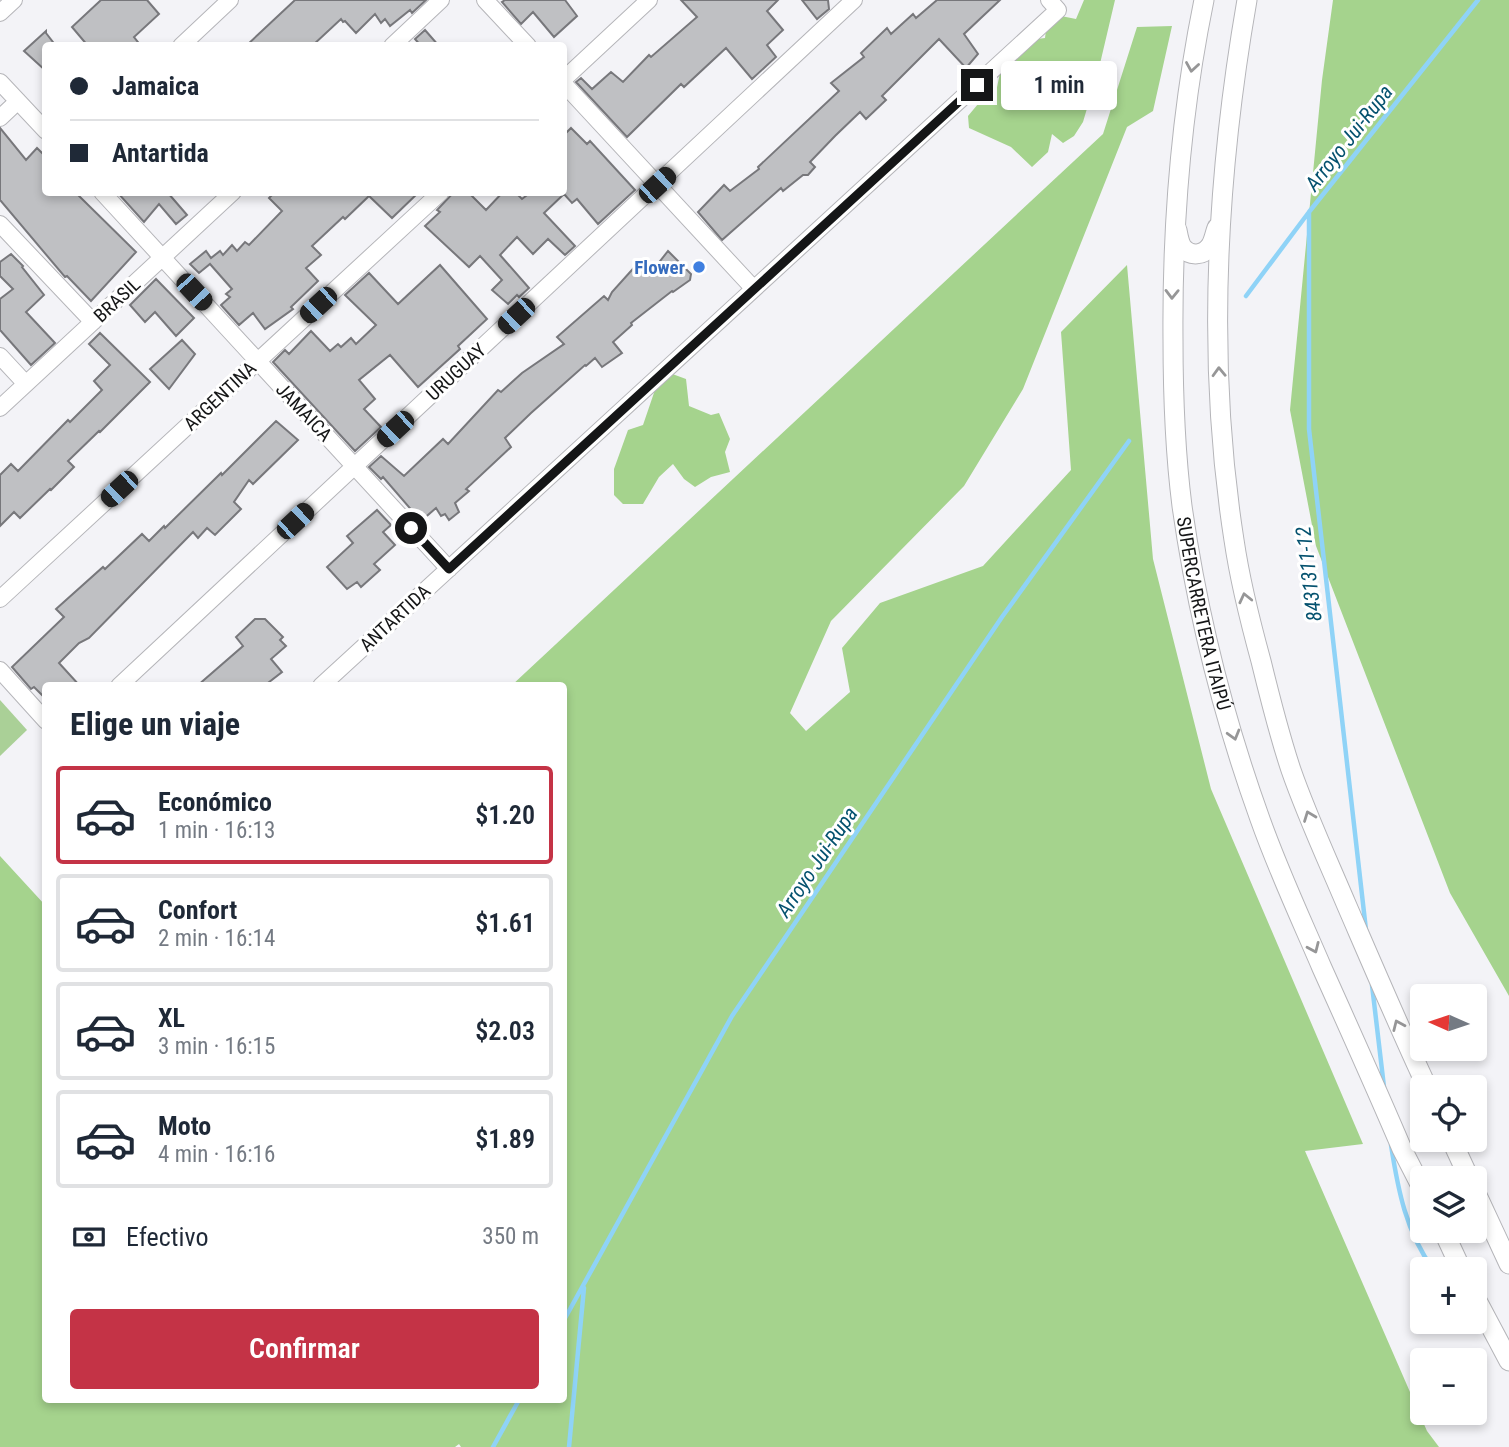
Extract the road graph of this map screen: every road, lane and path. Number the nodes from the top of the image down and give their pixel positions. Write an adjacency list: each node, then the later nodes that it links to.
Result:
1 (14, 0): 10 (street)
2 (230, 0): 11 (street)
3 (441, 0): 12 (street)
4 (485, 0): 13 (street)
5 (649, 0): 14 (street)
6 (854, 0): 20 (street, URUGUAY)
7 (1203, 0): 24 (street, SUPERCARRETERA ITAIPÚ, one-way to 24)
8 (1247, 0): 25 (street)
9 (1053, 5): 28 (street, ANTARTIDA)
10 (0, 13)
11 (185, 42)
12 (396, 42)
13 (524, 42)
14 (567, 79)
15 (0, 82): 17 (street)
16 (567, 85): 20 (street)
17 (18, 102): 18 (street); 19 (street)
18 (0, 118)
19 (42, 127)
20 (657, 185): 28 (street); 34 (street, URUGUAY)
21 (106, 196): 27 (street, JAMAICA)
22 (229, 196): 27 (street, BRASIL)
23 (436, 196): 31 (street, ARGENTINA)
24 (1174, 218): 25 (street); 42 (street, SUPERCARRETERA ITAIPÚ, one-way to 42)
25 (1220, 221): 41 (street, one-way to 25)
26 (0, 224): 29 (street)
27 (162, 258): 29 (street, BRASIL); 31 (street, JAMAICA)
28 (754, 289): 35 (street, ANTARTIDA)
29 (93, 322): 32 (street, BRASIL)
30 (0, 356): 32 (street)
31 (257, 361): 34 (street, JAMAICA); 36 (street, ARGENTINA)
32 (26, 384): 33 (street, BRASIL)
33 (0, 408)
34 (354, 466): 35 (street, JAMAICA); 38 (street, URUGUAY)
35 (449, 569): 39 (street, ANTARTIDA)
36 (0, 599)
37 (0, 670): 40 (street)
38 (123, 682)
39 (325, 682)
40 (42, 717)
41 (1421, 1075)
42 (1411, 1166)
43 (1487, 1217): 44 (street)
44 (1509, 1264)
45 (1487, 1320): 46 (street)
46 (1509, 1361)

